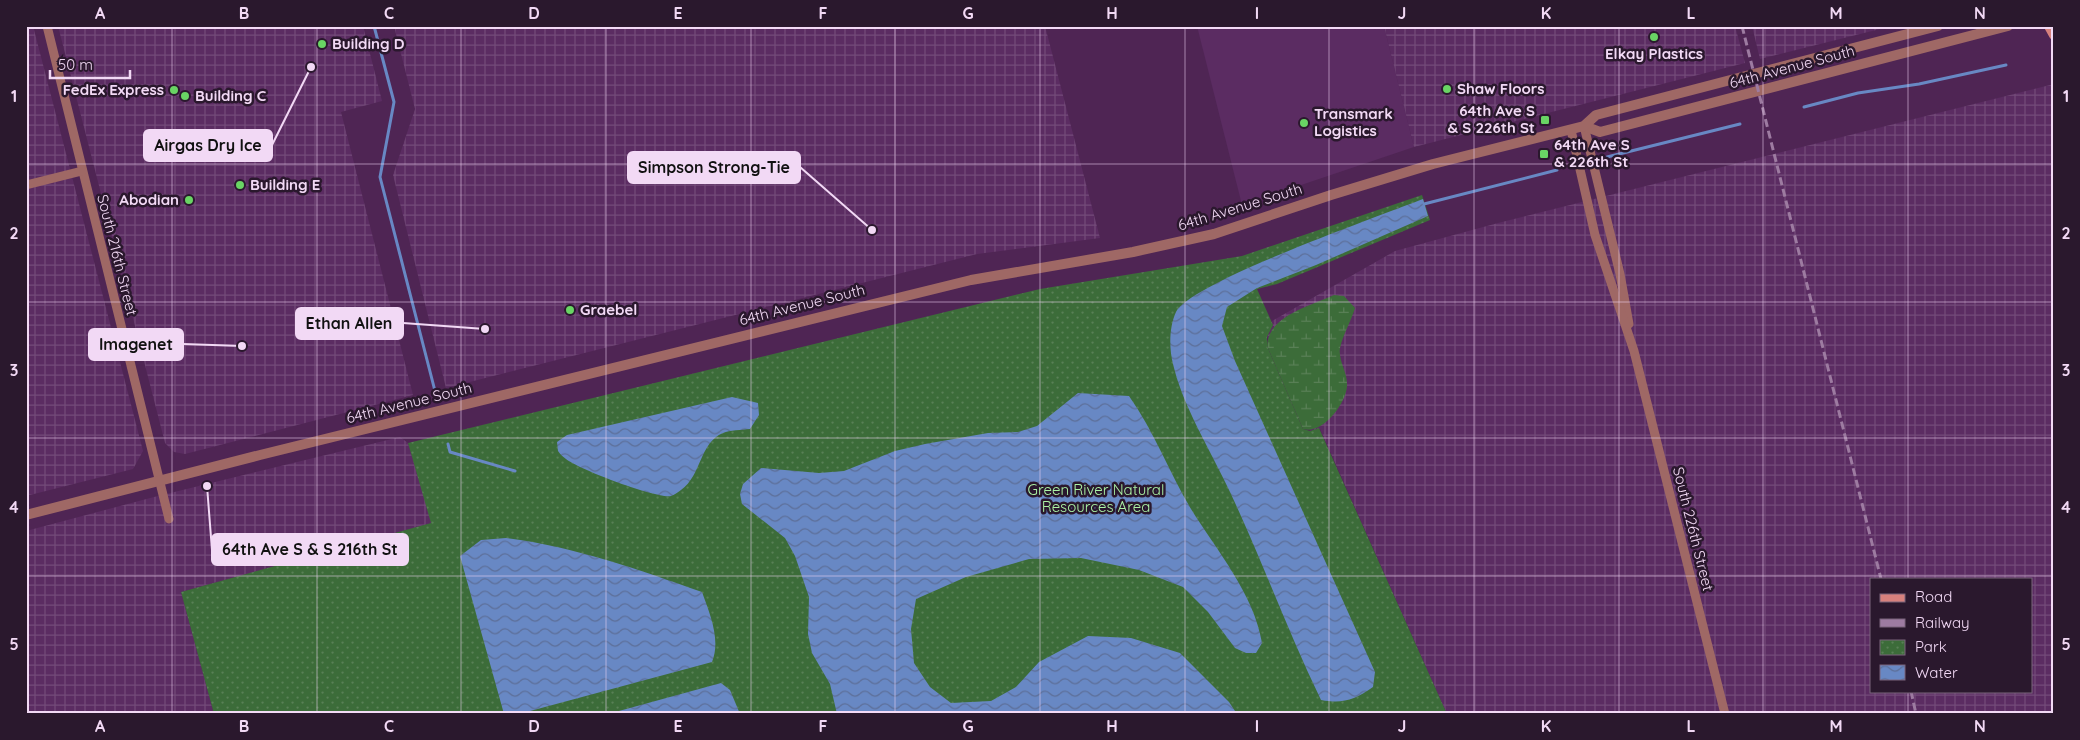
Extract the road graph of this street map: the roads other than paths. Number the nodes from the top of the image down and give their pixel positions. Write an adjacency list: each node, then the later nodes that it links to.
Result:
1 (47, 26): 8 (street, South 216th Street)
2 (1938, 26): 6 (street, 64th Avenue South)
3 (2008, 26): 6 (street, 64th Avenue South)
4 (2048, 26): 5 (main road)
5 (2054, 34)
6 (1584, 126): 7 (street, 64th Avenue South); 10 (street, South 226th Street)
7 (1571, 130): 10 (street, South 226th Street); 11 (street, 64th Avenue South)
8 (82, 170): 9 (street); 11 (street, South 216th Street)
9 (26, 186)
10 (1634, 351): 14 (street, South 226th Street)
11 (159, 481): 12 (street, 64th Avenue South); 13 (street, South 216th Street)
12 (26, 515)
13 (169, 519)
14 (1725, 714)

